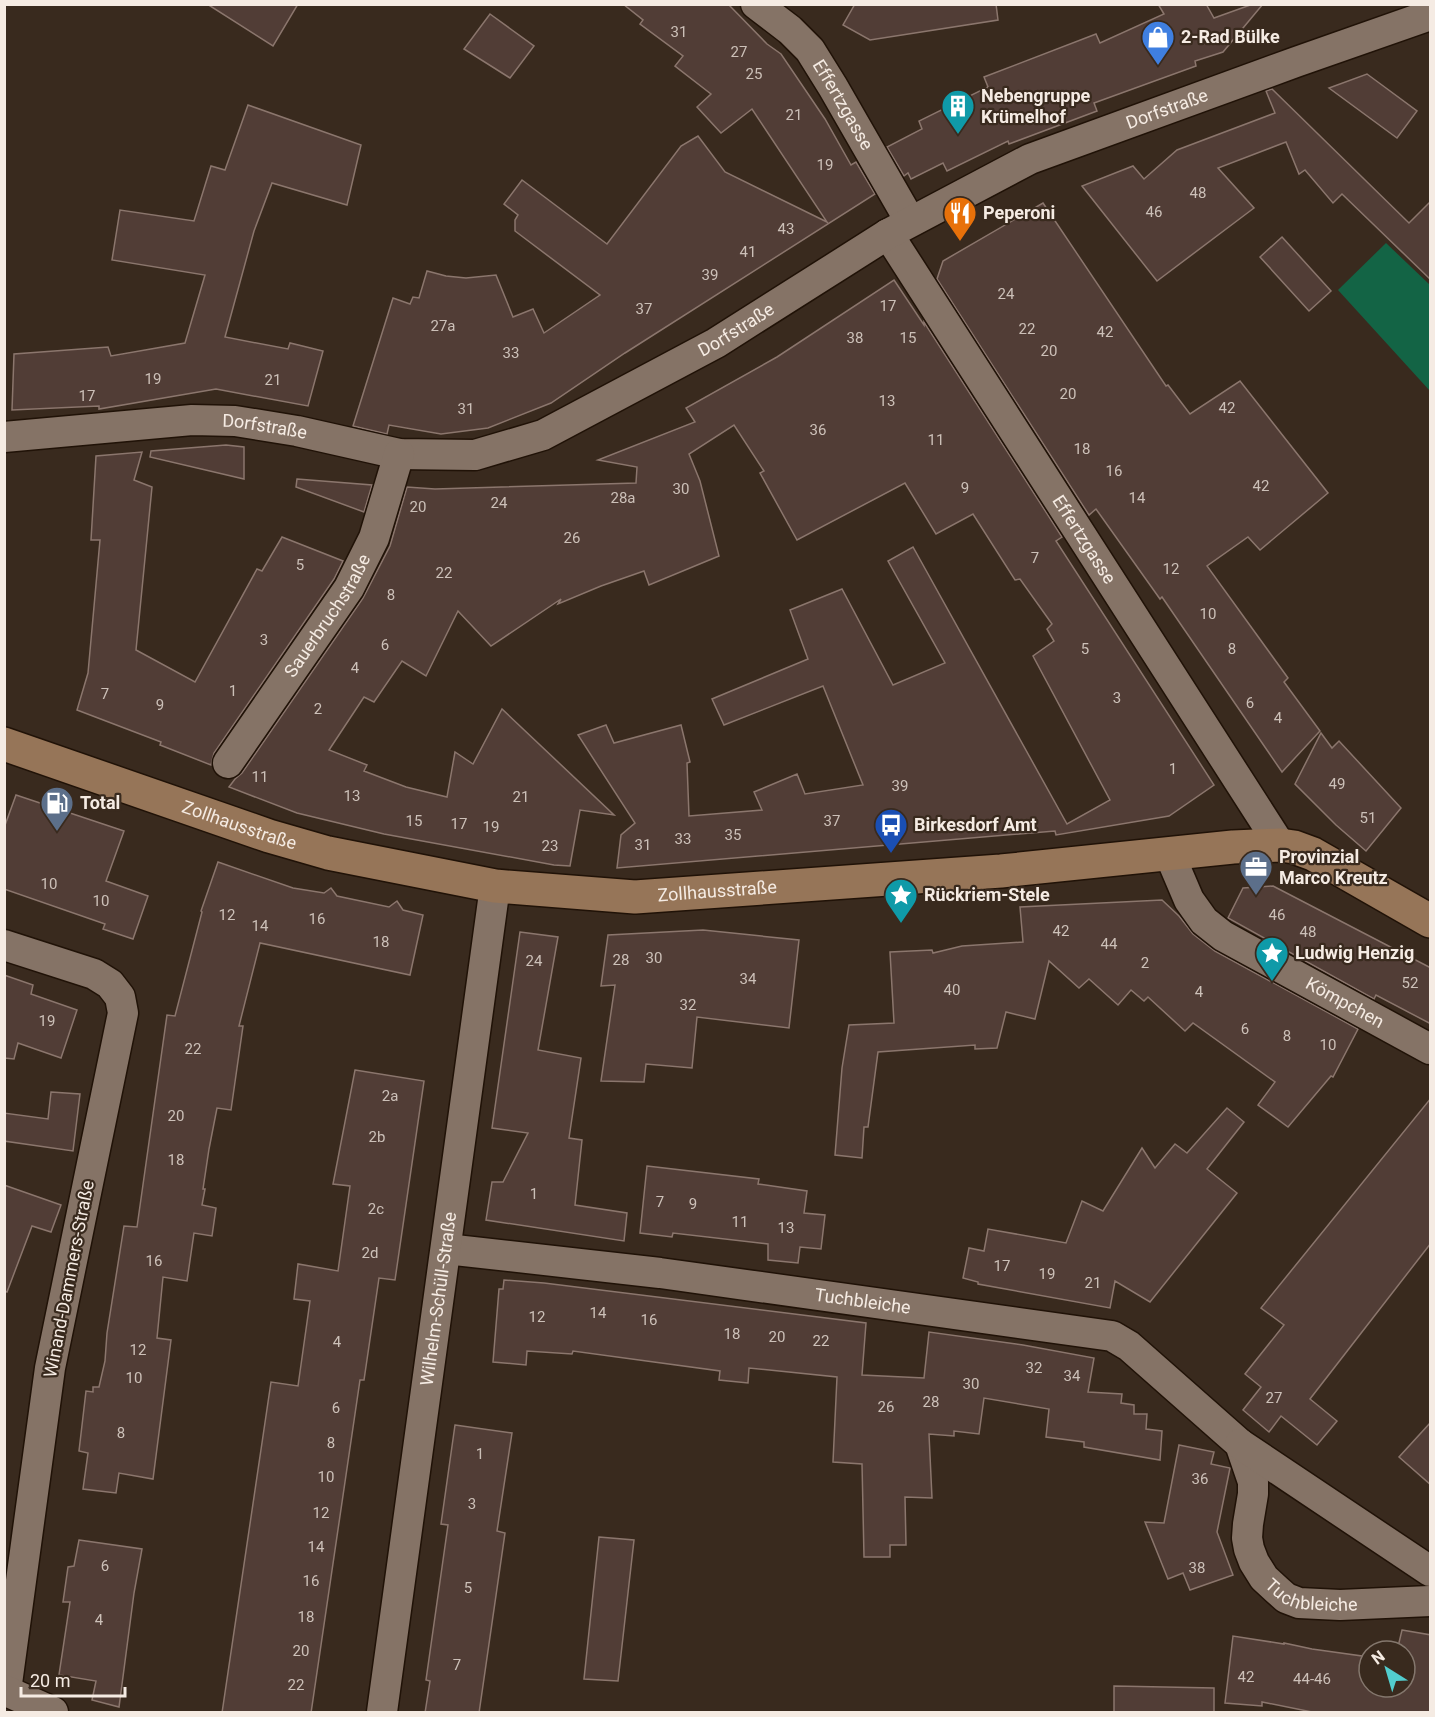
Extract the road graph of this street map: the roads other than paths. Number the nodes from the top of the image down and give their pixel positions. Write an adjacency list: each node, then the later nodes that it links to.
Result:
1 (756, 4): 3 (street, Effertzgasse)
2 (1431, 15): 3 (street, Dorfstraße)
3 (899, 228): 5 (street, Dorfstraße); 8 (street, Effertzgasse)
4 (4, 437): 5 (street, Dorfstraße)
5 (399, 454): 7 (street, Sauerbruchstraße)
6 (4, 744): 10 (street, Zollhausstraße)
7 (228, 763)
8 (1280, 845): 9 (street, Zollhausstraße); 11 (street, Zollhausstraße)
9 (1169, 853): 10 (street, Zollhausstraße); 13 (street, Kömpchen)
10 (495, 885): 14 (street, Wilhelm-Schüll-Straße)
11 (1431, 921)
12 (4, 945): 18 (street, Winand-Dammers-Straße)
13 (1431, 1049)
14 (446, 1249): 15 (street, Tuchbleiche); 20 (street, Wilhelm-Schüll-Straße)
15 (1240, 1444): 16 (street, Tuchbleiche); 17 (street, Tuchbleiche)
16 (1431, 1571)
17 (1431, 1601)
18 (5, 1691): 19 (street)
19 (53, 1713)
20 (382, 1713)

